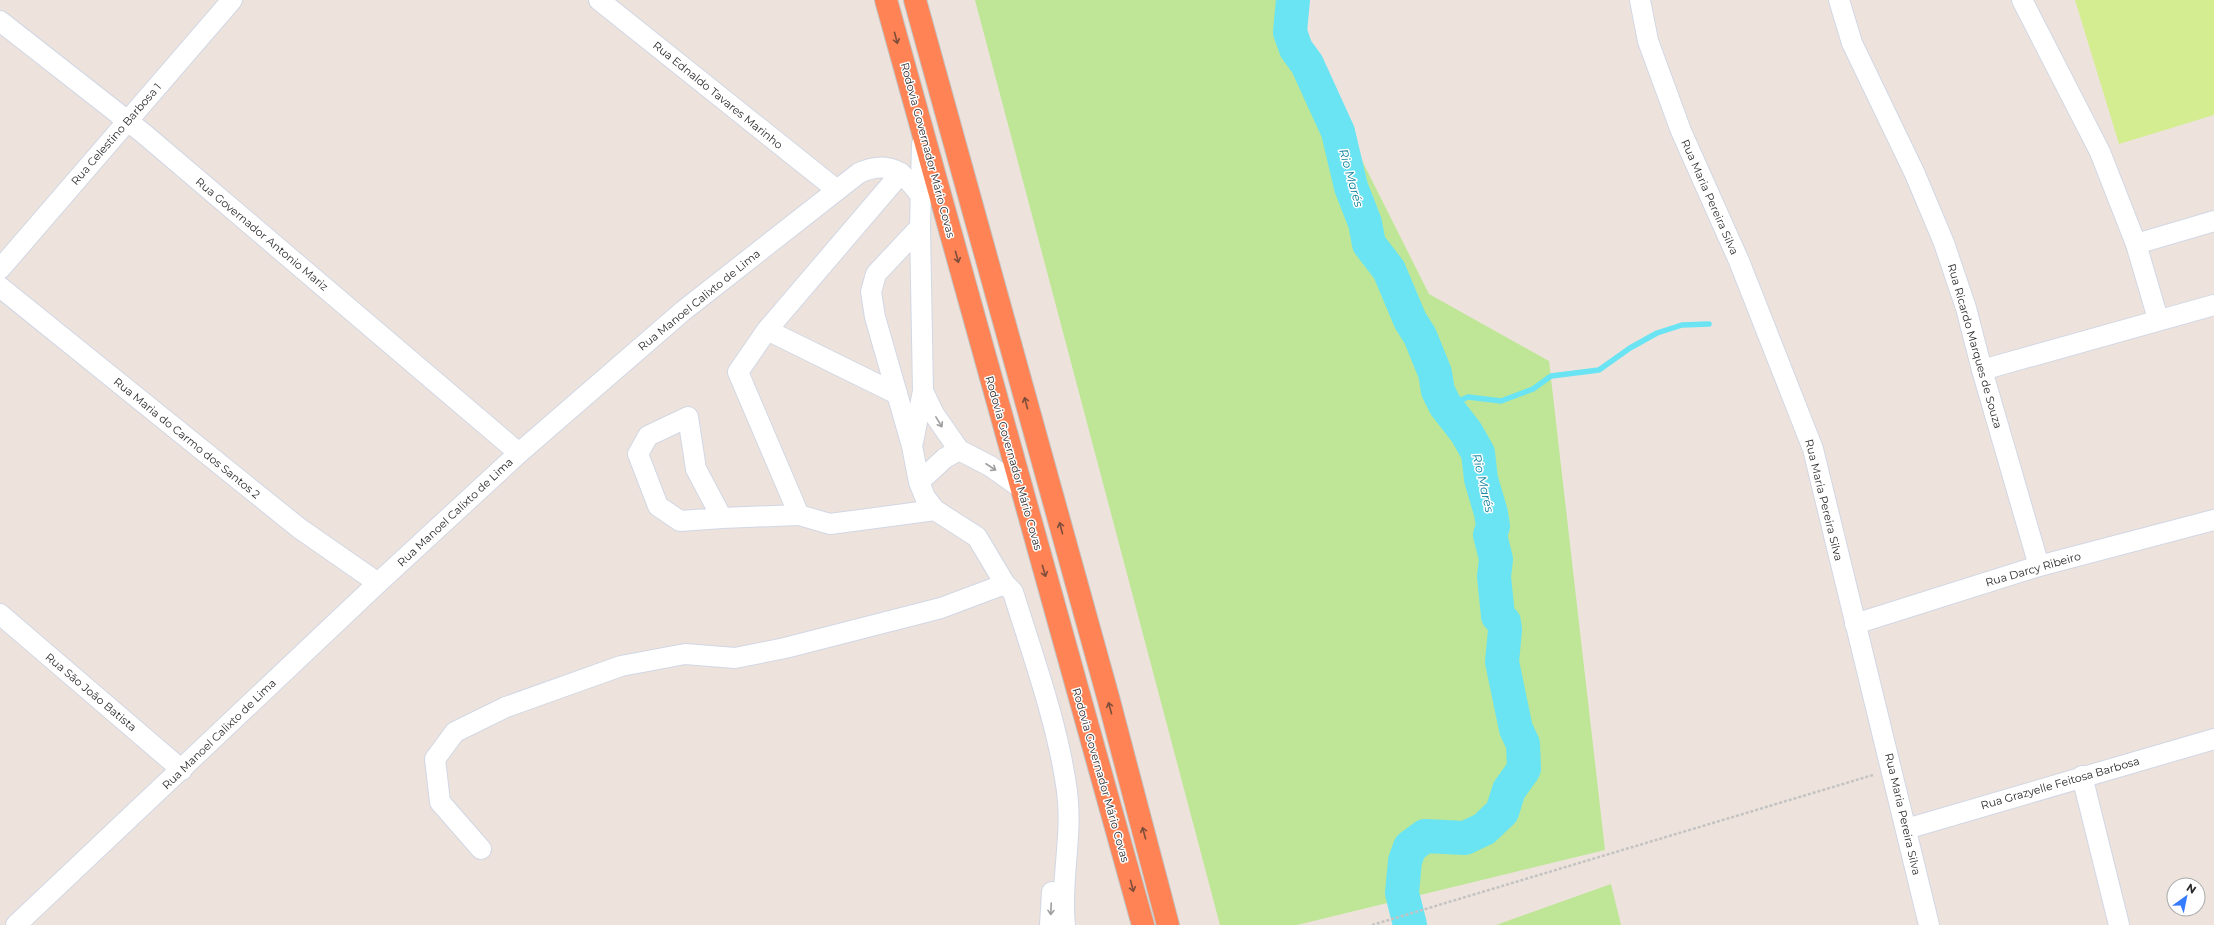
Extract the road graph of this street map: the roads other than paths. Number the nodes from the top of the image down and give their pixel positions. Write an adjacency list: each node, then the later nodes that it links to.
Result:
1 (232, 0): 9 (street, Rua Celestino Barbosa 1)
2 (599, 0): 12 (street, Rua Ednaldo Tavares Marinho)
3 (886, 0): 10 (highway, Rodovia Governador Mário Covas, one-way to 10)
4 (915, 0): 48 (highway, one-way to 4)
5 (1640, 0): 38 (street, Rua Maria Pereira Silva)
6 (1839, 0): 22 (street, Rua Ricardo Marques de Souza)
7 (2022, 0): 16 (street)
8 (0, 21): 9 (street, Rua Governador Antonio Mariz)
9 (128, 121): 17 (street, Rua Celestino Barbosa 1); 27 (street, Rua Governador Antonio Mariz)
10 (923, 133): 13 (street); 29 (highway, Rodovia Governador Mário Covas, one-way to 29)
11 (901, 173): 12 (street, Rua Manoel Calixto de Lima); 13 (street); 21 (street)
12 (837, 190): 27 (street, Rua Manoel Calixto de Lima)
13 (921, 196): 15 (street)
14 (2214, 221): 16 (street)
15 (920, 227): 23 (street); 24 (street)
16 (2136, 244): 20 (street)
17 (0, 269)
18 (0, 287): 35 (street, Rua Maria do Carmo dos Santos 2)
19 (2214, 305): 20 (street)
20 (2158, 319): 22 (street)
21 (767, 330): 24 (street); 31 (street)
22 (1982, 370): 34 (street, Rua Ricardo Marques de Souza)
23 (923, 391): 25 (street); 26 (street, one-way to 26)
24 (897, 394): 25 (street)
25 (912, 446): 28 (street)
26 (959, 450): 28 (street); 29 (street, one-way to 29)
27 (519, 453): 35 (street, Rua Manoel Calixto de Lima)
28 (919, 482): 30 (street)
29 (1021, 488): 47 (highway, Rodovia Governador Mário Covas, one-way to 47)
30 (936, 510): 31 (street); 36 (street)
31 (799, 515): 32 (street)
32 (722, 518): 32 (street)
33 (2214, 520): 34 (street, Rua Darcy Ribeiro)
34 (2038, 566): 38 (street, Rua Darcy Ribeiro)
35 (378, 583): 40 (street, Rua Manoel Calixto de Lima)
36 (1005, 584): 43 (street); 45 (street, one-way to 45); 46 (street)
37 (0, 614): 40 (street, Rua São João Batista)
38 (1855, 624): 42 (street, Rua Maria Pereira Silva)
39 (2214, 739): 41 (street, Rua Grazyelle Feitosa Barbosa)
40 (182, 770): 44 (street, Rua Manoel Calixto de Lima)
41 (2082, 776): 42 (street, Rua Grazyelle Feitosa Barbosa); 50 (street)
42 (1906, 829): 49 (street, Rua Maria Pereira Silva)
43 (481, 848)
44 (16, 925)
45 (1050, 925)
46 (1065, 925)
47 (1143, 925)
48 (1168, 925)
49 (1929, 925)
50 (2119, 925)

